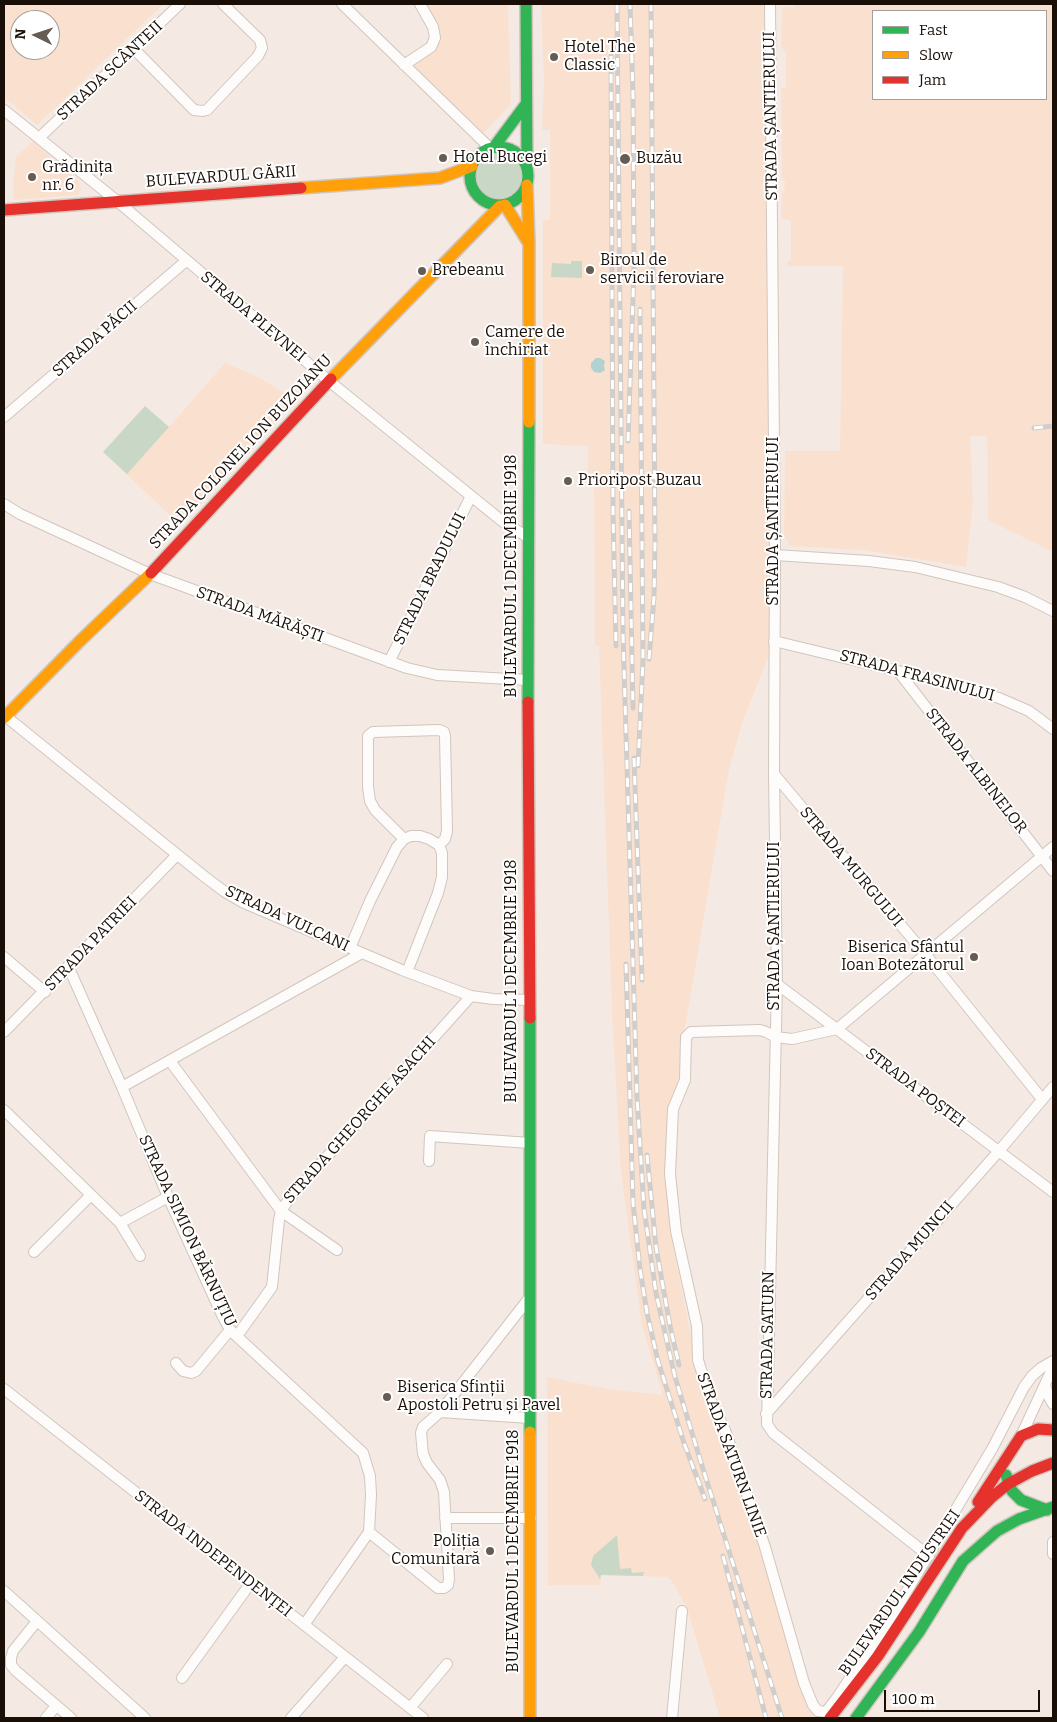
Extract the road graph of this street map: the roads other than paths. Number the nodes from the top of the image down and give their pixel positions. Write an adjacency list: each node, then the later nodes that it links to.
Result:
1 (180, 4): 7 (street, STRADA SCÂNTEII)
2 (223, 4): 7 (street)
3 (342, 4): 8 (street)
4 (420, 4): 8 (street)
5 (526, 4): 9 (main road)
6 (770, 4): 28 (street, STRADA ȘANTIERULUI)
7 (134, 48): 11 (street, STRADA SCÂNTEII)
8 (404, 65): 12 (street)
9 (526, 104): 12 (main road); 14 (main road)
10 (4, 110): 11 (street, STRADA PLEVNEI)
11 (39, 138): 18 (street, STRADA PLEVNEI)
12 (492, 147): 13 (main road); 14 (main road)
13 (472, 166): 15 (main road, BULEVARDUL GĂRII); 17 (main road)
14 (527, 167): 16 (main road)
15 (440, 178): 17 (main road, BULEVARDUL GĂRII); 18 (main road, BULEVARDUL GĂRII)
16 (527, 185): 19 (main road); 21 (main road, BULEVARDUL 1 DECEMBRIE 1918)
17 (471, 186): 19 (main road)
18 (117, 201): 20 (main road, BULEVARDUL GĂRII); 22 (street, STRADA PLEVNEI)
19 (502, 206): 21 (main road); 23 (main road, STRADA COLONEL ION BUZOIANU)
20 (4, 210)
21 (529, 243): 27 (main road, BULEVARDUL 1 DECEMBRIE 1918)
22 (186, 261): 23 (street, STRADA PLEVNEI); 24 (street, STRADA PĂCII)
23 (329, 381): 25 (street, STRADA PLEVNEI); 29 (main road, STRADA COLONEL ION BUZOIANU)
24 (4, 417)
25 (471, 496): 27 (street, STRADA PLEVNEI); 32 (street, STRADA BRADULUI)
26 (4, 504): 29 (street, STRADA MĂRĂȘTI)
27 (529, 538): 34 (main road, BULEVARDUL 1 DECEMBRIE 1918)
28 (775, 555): 30 (street); 31 (street, STRADA ȘANTIERULUI)
29 (150, 574): 32 (street, STRADA MĂRĂȘTI); 35 (main road, STRADA COLONEL ION BUZOIANU)
30 (1053, 611)
31 (774, 641): 33 (street, STRADA FRASINULUI); 37 (street, STRADA ȘANTIERULUI)
32 (389, 662): 34 (street, STRADA MĂRĂȘTI)
33 (898, 670): 36 (street, STRADA FRASINULUI); 42 (street, STRADA ALBINELOR)
34 (528, 680): 53 (main road, BULEVARDUL 1 DECEMBRIE 1918)
35 (4, 716): 41 (street, STRADA VULCANI)
36 (1053, 728)
37 (774, 774): 46 (street, STRADA MURGULUI); 50 (street, STRADA ȘANTIERULUI)
38 (404, 839): 39 (street); 39 (street); 44 (street)
39 (439, 845): 49 (street)
40 (1053, 847): 42 (street)
41 (178, 855): 44 (street, STRADA VULCANI); 48 (street, STRADA PATRIEI)
42 (1042, 856): 43 (street, STRADA ALBINELOR); 46 (street)
43 (1053, 871)
44 (350, 948): 45 (street, STRADA VULCANI)
45 (362, 953): 49 (street, STRADA VULCANI); 57 (street)
46 (926, 955): 54 (street); 60 (street, STRADA MURGULUI)
47 (4, 957): 51 (street)
48 (68, 966): 51 (street, STRADA PATRIEI); 58 (street, STRADA SIMION BĂRNUȚIU)
49 (407, 972): 52 (street, STRADA VULCANI)
50 (777, 984): 54 (street, STRADA POȘTEI); 56 (street, STRADA ȘANTIERULUI)
51 (45, 992): 55 (street, STRADA PATRIEI)
52 (472, 996): 53 (street, STRADA VULCANI); 68 (street, STRADA GHEORGHE ASACHI)
53 (530, 1000): 62 (main road, BULEVARDUL 1 DECEMBRIE 1918)
54 (837, 1029): 56 (street); 63 (street, STRADA POȘTEI)
55 (4, 1032)
56 (776, 1038): 82 (street, STRADA SATURN); 96 (street, STRADA SATURN LINIE)
57 (170, 1061): 58 (street); 68 (street)
58 (122, 1087): 67 (street, STRADA SIMION BĂRNUȚIU)
59 (1053, 1087): 60 (street, STRADA MUNCII)
60 (1042, 1099): 63 (street, STRADA MUNCII)
61 (4, 1110): 66 (street)
62 (530, 1143): 64 (street); 73 (main road, BULEVARDUL 1 DECEMBRIE 1918)
63 (998, 1151): 65 (street, STRADA POȘTEI); 82 (street, STRADA MUNCII)
64 (429, 1161)
65 (1053, 1192)
66 (91, 1194): 69 (street); 71 (street)
67 (168, 1197): 69 (street); 74 (street, STRADA SIMION BĂRNUȚIU)
68 (281, 1211): 70 (street); 74 (street, STRADA GHEORGHE ASACHI)
69 (120, 1223): 72 (street)
70 (337, 1250)
71 (34, 1252)
72 (140, 1256)
73 (530, 1297): 81 (street); 83 (main road, BULEVARDUL 1 DECEMBRIE 1918)
74 (234, 1333): 76 (street, STRADA GHEORGHE ASACHI); 93 (street, STRADA SIMION BĂRNUȚIU)
75 (1053, 1361): 96 (street)
76 (176, 1363)
77 (1053, 1367): 78 (street)
78 (1045, 1385): 80 (street); 85 (street)
79 (4, 1389): 97 (street, STRADA INDEPENDENȚEI)
80 (1053, 1404)
81 (440, 1412): 83 (street); 90 (street)
82 (766, 1414): 96 (street, STRADA SATURN)
83 (530, 1418): 91 (main road, BULEVARDUL 1 DECEMBRIE 1918)
84 (1053, 1430): 85 (main road)
85 (1021, 1436): 86 (main road)
86 (1006, 1458): 88 (main road); 92 (main road)
87 (1053, 1463): 88 (main road, BULEVARDUL INDUSTRIEI)
88 (1008, 1484): 89 (main road); 92 (main road, BULEVARDUL INDUSTRIEI)
89 (1050, 1508): 116 (main road, BULEVARDUL INDUSTRIEI)
90 (445, 1518): 91 (street); 93 (street)
91 (531, 1518): 113 (main road, BULEVARDUL 1 DECEMBRIE 1918)
92 (962, 1528): 115 (main road, BULEVARDUL INDUSTRIEI)
93 (369, 1532): 101 (street)
94 (1053, 1542): 95 (street)
95 (1053, 1554)
96 (929, 1556)
97 (250, 1584): 101 (street, STRADA INDEPENDENȚEI); 104 (street)
98 (4, 1591): 100 (street)
99 (682, 1611): 114 (street)
100 (37, 1621): 105 (street); 107 (street)
101 (304, 1625): 102 (street, STRADA INDEPENDENȚEI)
102 (345, 1657): 106 (street, STRADA INDEPENDENȚEI); 112 (street)
103 (447, 1664): 106 (street)
104 (182, 1678)
105 (56, 1706): 109 (street); 110 (street)
106 (410, 1708): 108 (street, STRADA INDEPENDENȚEI)
107 (133, 1715): 111 (street)
108 (419, 1717)
109 (46, 1718)
110 (72, 1718)
111 (145, 1718)
112 (290, 1718)
113 (530, 1718)
114 (672, 1718)
115 (830, 1718)
116 (856, 1718)

